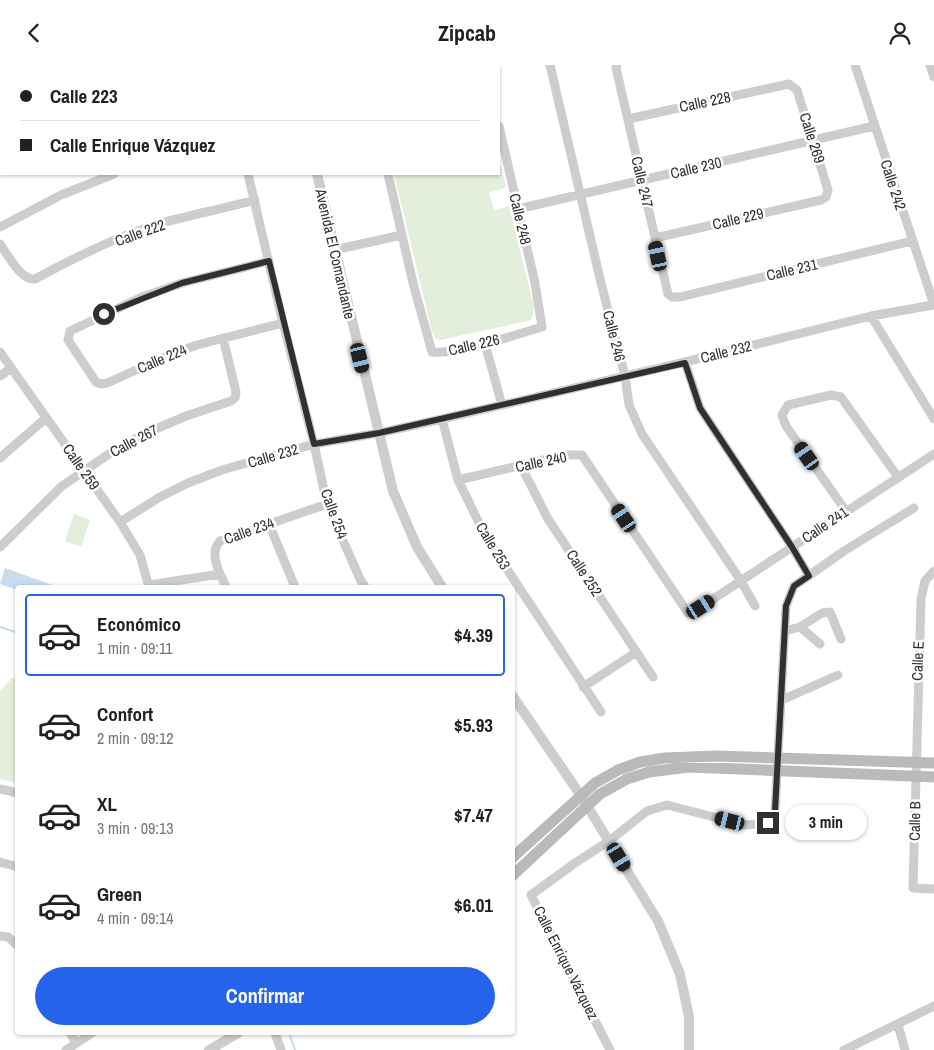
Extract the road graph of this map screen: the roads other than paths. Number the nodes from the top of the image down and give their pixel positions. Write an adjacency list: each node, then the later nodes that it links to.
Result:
1 (550, 65): 16 (street, Calle 246)
2 (617, 65): 7 (street, Calle 247)
3 (855, 65): 8 (street, Calle 242)
4 (930, 65): 5 (street)
5 (934, 77)
6 (782, 85): 7 (street, Calle 228); 10 (street, Calle 269)
7 (628, 119): 15 (street, Calle 247)
8 (874, 126): 10 (street, Calle 230); 23 (street, Calle 242)
9 (500, 130): 19 (street, Calle 248)
10 (813, 141): 15 (street, Calle 230); 18 (street, Calle 269)
11 (111, 175): 20 (street)
12 (248, 175): 17 (street, Calle 254)
13 (316, 175): 25 (street, Avenida El Comandante)
14 (388, 175): 21 (street)
15 (642, 180): 16 (street, Calle 230); 22 (street, Calle 247)
16 (581, 195): 19 (street, Calle 230); 38 (street, Calle 246)
17 (255, 200): 24 (street, Calle 222); 26 (street, Calle 254)
18 (821, 200): 22 (street, Calle 229)
19 (518, 209): 27 (street, Calle 248)
20 (0, 227)
21 (402, 235): 25 (street); 33 (street, Calle 226)
22 (654, 238): 28 (street, Calle 247)
23 (912, 241): 28 (street, Calle 231); 29 (street, Calle 242)
24 (0, 244)
25 (334, 250): 43 (street, Avenida El Comandante)
26 (269, 261): 31 (street, Calle 254); 32 (street, Calle 224)
27 (535, 283): 33 (street, Calle 226)
28 (672, 297)
29 (934, 305): 30 (street, Calle 232)
30 (870, 316): 35 (street, Calle 232); 42 (street)
31 (283, 323): 32 (street, Calle 224); 44 (street, Calle 254)
32 (223, 337): 48 (street, Calle 267)
33 (485, 344): 39 (street)
34 (0, 352): 36 (street, Calle 259)
35 (685, 363): 38 (street, Calle 232); 57 (street)
36 (11, 368): 37 (street); 40 (street, Calle 259)
37 (0, 376)
38 (624, 376): 39 (street, Calle 232); 61 (street, Calle 246)
39 (502, 405): 41 (street, Calle 232)
40 (46, 418): 46 (street); 48 (street, Calle 259)
41 (442, 419): 43 (street, Calle 232); 50 (street, Calle 253)
42 (934, 419)
43 (379, 433): 44 (street, Calle 232); 67 (street, Avenida El Comandante)
44 (314, 444): 51 (street, Calle 254); 54 (street, Calle 232)
45 (934, 454): 49 (street, Calle 241)
46 (0, 457)
47 (521, 466): 50 (street, Calle 240); 69 (street, Calle 240); 74 (street, Calle 252)
48 (83, 471): 54 (street, Calle 259); 56 (street, Calle 267)
49 (898, 477): 53 (street, Calle 241); 53 (street)
50 (458, 480): 77 (street, Calle 253)
51 (327, 504): 55 (street, Calle 234); 66 (street, Calle 254)
52 (914, 508): 60 (street)
53 (846, 511): 57 (street, Calle 241)
54 (120, 522): 62 (street, Calle 259)
55 (268, 523): 59 (street, Calle 234); 65 (street)
56 (0, 547)
57 (792, 547): 60 (street); 61 (street, Calle 241)
58 (934, 571): 82 (street, Calle E)
59 (220, 574): 63 (street); 64 (street, Calle 234)
60 (809, 576): 71 (street)
61 (741, 581): 68 (street, Calle 246); 69 (street, Calle 241)
62 (149, 585)
63 (155, 585)
64 (225, 585)
65 (294, 585)
66 (364, 585)
67 (441, 585)
68 (755, 606)
69 (689, 610)
70 (800, 627): 71 (street); 72 (street); 73 (street)
71 (785, 631): 79 (street)
72 (841, 639)
73 (820, 645)
74 (635, 653): 76 (street, Calle 252); 77 (street)
75 (838, 675): 79 (street)
76 (653, 677)
77 (583, 687): 80 (street)
78 (515, 699): 89 (street)
79 (782, 700): 81 (street)
80 (600, 712)
81 (777, 758): 82 (main road); 84 (street); 89 (main road)
82 (916, 759): 83 (main road); 85 (street, Calle B)
83 (934, 763)
84 (778, 771): 85 (main road); 90 (main road); 91 (street, Calle Enrique Vázquez)
85 (916, 776): 86 (main road); 96 (street, Calle B)
86 (934, 777)
87 (0, 789): 88 (street)
88 (15, 792)
89 (581, 796): 90 (street); 92 (main road)
90 (588, 807): 91 (street); 95 (main road)
91 (609, 841): 109 (street, Calle Enrique Vázquez); 110 (street)
92 (515, 855)
93 (0, 862): 94 (street)
94 (15, 866)
95 (515, 873)
96 (934, 889)
97 (0, 936): 98 (street)
98 (15, 943)
99 (934, 1006): 100 (street)
100 (898, 1025): 111 (street); 112 (street)
101 (71, 1035): 105 (street)
102 (88, 1035): 105 (street)
103 (235, 1035): 107 (street)
104 (276, 1035): 108 (street)
105 (76, 1042): 106 (street)
106 (66, 1050)
107 (209, 1050)
108 (281, 1050)
109 (610, 1050)
110 (689, 1050)
111 (844, 1050)
112 (905, 1050)

